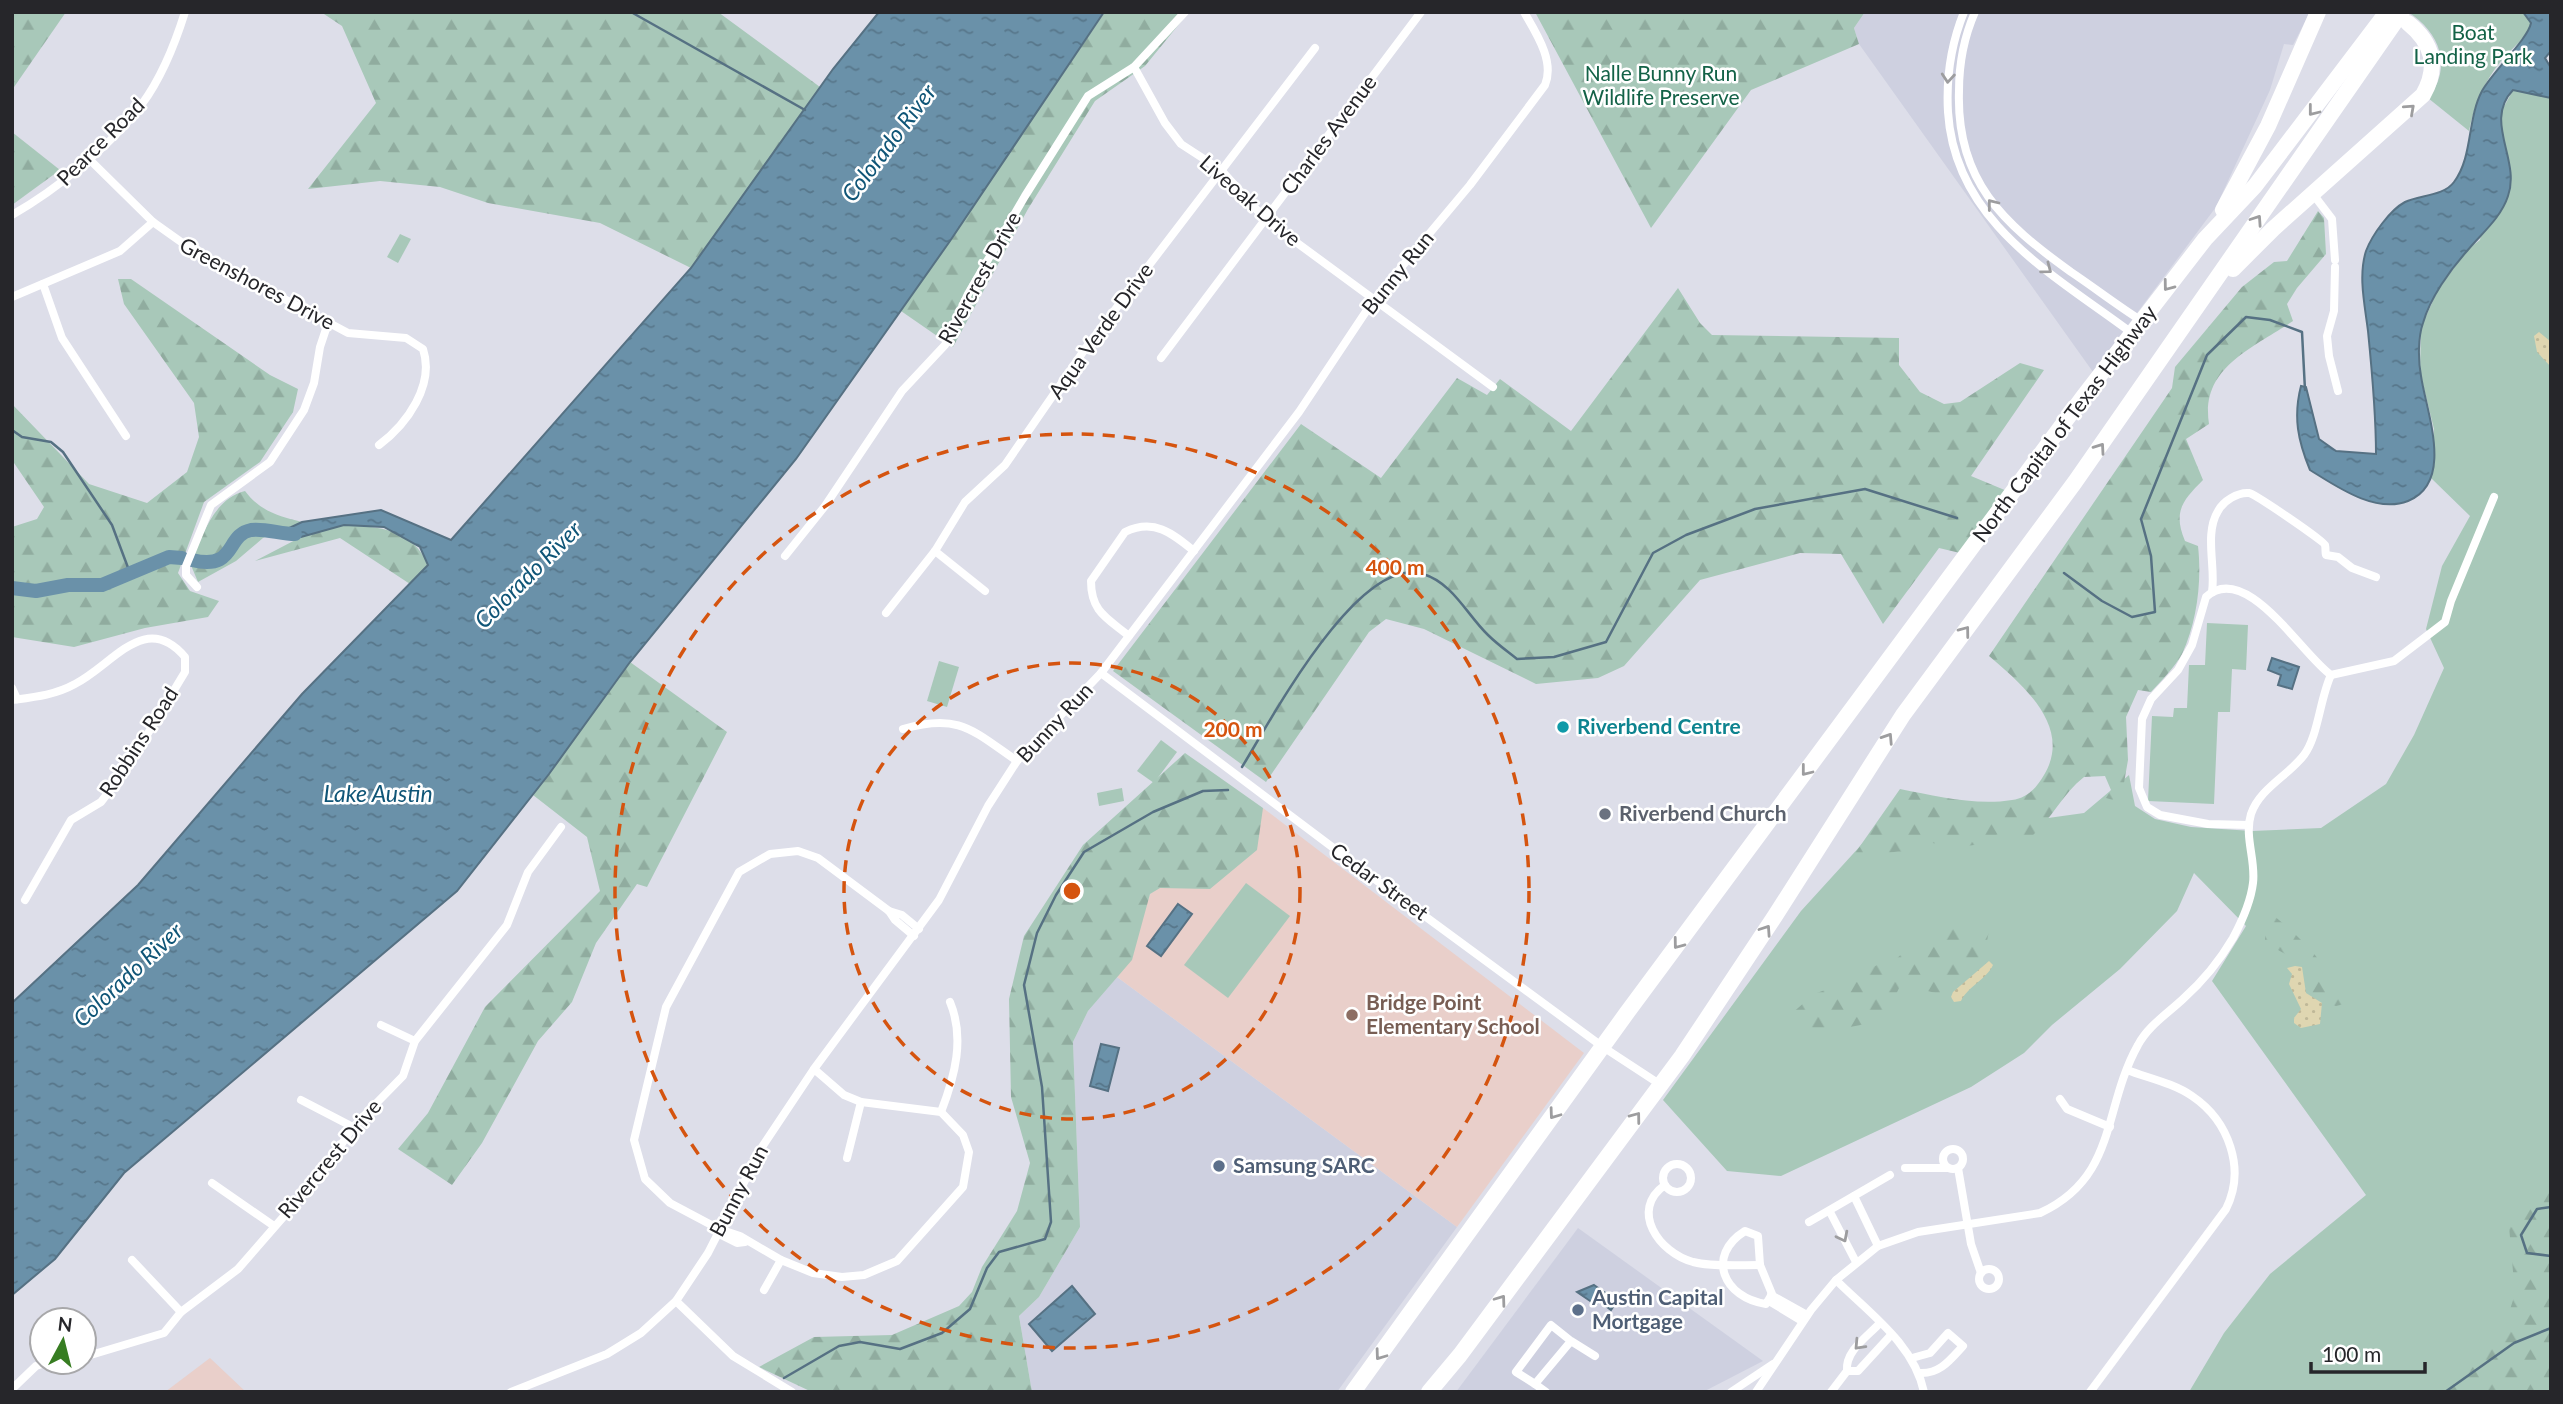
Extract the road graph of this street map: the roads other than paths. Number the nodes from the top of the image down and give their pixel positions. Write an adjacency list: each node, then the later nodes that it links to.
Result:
1 (185, 12): 15 (street, Pearce Road)
2 (1185, 12): 12 (street, Rivercrest Drive)
3 (1421, 12): 19 (street, Charles Avenue)
4 (1524, 12): 27 (street, Bunny Run)
5 (1964, 12): 14 (street, one-way to 14)
6 (1975, 12): 13 (street)
7 (2318, 12): 22 (highway)
8 (2387, 12): 11 (highway, North Capital of Texas Highway)
9 (2405, 18): 11 (highway, North Capital of Texas Highway); 17 (highway, one-way to 9)
10 (1315, 48): 16 (street, Aqua Verde Drive)
11 (2360, 60): 22 (highway, North Capital of Texas Highway, one-way to 22); 25 (highway, North Capital of Texas Highway, one-way to 11)
12 (1134, 67): 16 (street, Liveoak Drive); 38 (street, Rivercrest Drive)
13 (1959, 123): 14 (street); 21 (street, one-way to 13)
14 (1949, 125): 23 (street)
15 (89, 159): 18 (street, Pearce Road); 20 (street, Greenshores Drive)
16 (1221, 170): 19 (street, Liveoak Drive); 36 (street, Aqua Verde Drive)
17 (2313, 194): 25 (highway); 32 (street)
18 (12, 215)
19 (1266, 220): 27 (street, Liveoak Drive); 30 (street, Charles Avenue)
20 (153, 222): 24 (street); 28 (street, Greenshores Drive)
21 (2027, 239): 23 (street); 29 (street)
22 (2205, 239): 29 (highway, North Capital of Texas Highway, one-way to 29)
23 (2019, 248): 29 (street, one-way to 29)
24 (43, 284): 26 (street); 33 (street)
25 (2207, 296): 61 (highway, North Capital of Texas Highway, one-way to 25)
26 (12, 297)
27 (1373, 301): 31 (street, Liveoak Drive); 37 (street, Bunny Run)
28 (328, 323): 34 (street, Greenshores Drive); 40 (street)
29 (2137, 327): 58 (highway, North Capital of Texas Highway, one-way to 58)
30 (1161, 358)
31 (1493, 387)
32 (2338, 390)
33 (126, 436)
34 (379, 444)
35 (2494, 497): 46 (street)
36 (935, 551): 41 (street); 43 (street, Aqua Verde Drive)
37 (1194, 551): 44 (street, Bunny Run); 44 (street)
38 (785, 555)
39 (2376, 577): 42 (street)
40 (197, 587)
41 (985, 592)
42 (2211, 592): 46 (street); 51 (street)
43 (886, 613)
44 (1129, 636): 45 (street, Bunny Run)
45 (1101, 673): 50 (street, Bunny Run); 58 (street, Cedar Street)
46 (2331, 675): 51 (street)
47 (12, 688): 48 (street)
48 (15, 700): 53 (street, Robbins Road)
49 (903, 729): 50 (street)
50 (1017, 761): 54 (street, Bunny Run)
51 (2249, 825): 60 (street)
52 (561, 827): 57 (street, Rivercrest Drive)
53 (25, 900)
54 (917, 932): 59 (street, Bunny Run); 80 (street)
55 (950, 1002): 65 (street)
56 (381, 1025): 57 (street)
57 (415, 1041): 67 (street, Rivercrest Drive)
58 (1603, 1047): 61 (street, Cedar Street); 109 (highway, North Capital of Texas Highway, one-way to 109)
59 (814, 1069): 64 (street); 80 (street, Bunny Run)
60 (2127, 1070): 66 (street); 115 (street)
61 (1661, 1085): 106 (highway, North Capital of Texas Highway, one-way to 61)
62 (2060, 1098): 66 (street)
63 (301, 1100): 67 (street)
64 (861, 1102): 65 (street); 68 (street)
65 (941, 1111): 83 (street)
66 (2110, 1126): 78 (street)
67 (353, 1127): 79 (street, Rivercrest Drive)
68 (847, 1158)
69 (1905, 1168): 70 (street)
70 (1948, 1168): 71 (street); 71 (street)
71 (1958, 1168): 78 (street)
72 (1889, 1175): 75 (street)
73 (212, 1183): 79 (street)
74 (1665, 1185): 85 (street)
75 (1854, 1196): 76 (street); 81 (street)
76 (1830, 1212): 77 (street); 84 (street, one-way to 84)
77 (1809, 1222)
78 (1967, 1223): 81 (street); 87 (street)
79 (274, 1226): 92 (street, Rivercrest Drive)
80 (719, 1229): 83 (street); 91 (street, Bunny Run)
81 (1878, 1247): 84 (street)
82 (132, 1260): 92 (street)
83 (781, 1260): 89 (street)
84 (1856, 1262): 88 (street)
85 (1722, 1265): 86 (street); 86 (street); 90 (street)
86 (1760, 1265): 90 (street)
87 (1981, 1273)
88 (1836, 1280): 93 (street); 94 (street)
89 (764, 1290)
90 (1770, 1298): 93 (street)
91 (676, 1301): 107 (street, Bunny Run); 108 (street)
92 (181, 1312): 97 (street, Rivercrest Drive)
93 (1804, 1318): 100 (street)
94 (1880, 1323): 95 (street); 101 (street, one-way to 101)
95 (1891, 1335): 99 (street); 101 (street)
96 (1571, 1341): 98 (street); 104 (street); 104 (street)
97 (98, 1353)
98 (1595, 1356)
99 (1912, 1358): 102 (street); 102 (street)
100 (1775, 1362): 111 (street); 112 (street)
101 (1847, 1371): 113 (street)
102 (1920, 1373): 114 (street)
103 (28, 1374): 105 (street)
104 (1535, 1384): 110 (street)
105 (12, 1389)
106 (1430, 1391)
107 (511, 1392)
108 (792, 1392)
109 (1353, 1392)
110 (1546, 1392)
111 (1731, 1392)
112 (1756, 1392)
113 (1831, 1392)
114 (1924, 1392)
115 (2090, 1392)

